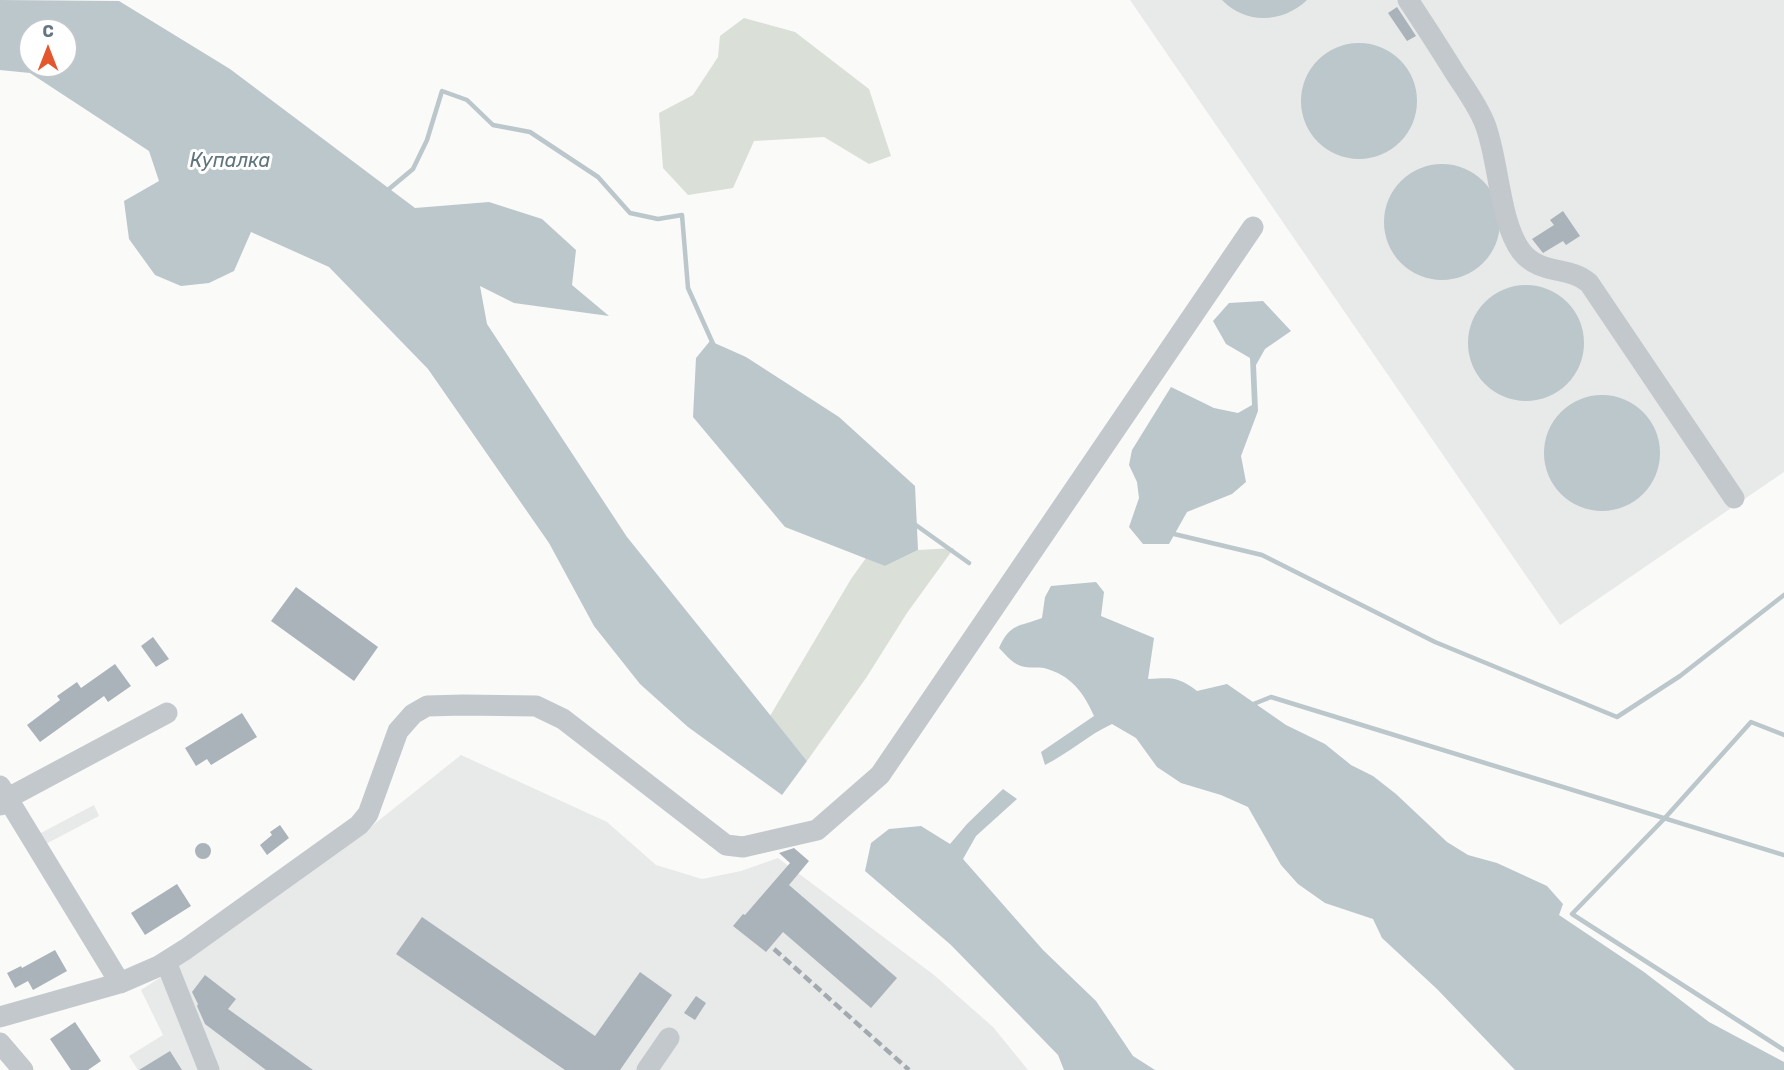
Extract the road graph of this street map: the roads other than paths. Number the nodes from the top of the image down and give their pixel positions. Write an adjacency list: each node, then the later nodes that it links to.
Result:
1 (1408, 0): 3 (street)
2 (1253, 227): 6 (street)
3 (1734, 498)
4 (167, 713): 5 (street)
5 (3, 796): 7 (street)
6 (166, 962): 7 (street); 12 (street)
7 (120, 984): 8 (street)
8 (0, 1017)
9 (669, 1038): 13 (street)
10 (0, 1042): 11 (street)
11 (23, 1070)
12 (209, 1070)
13 (647, 1070)

